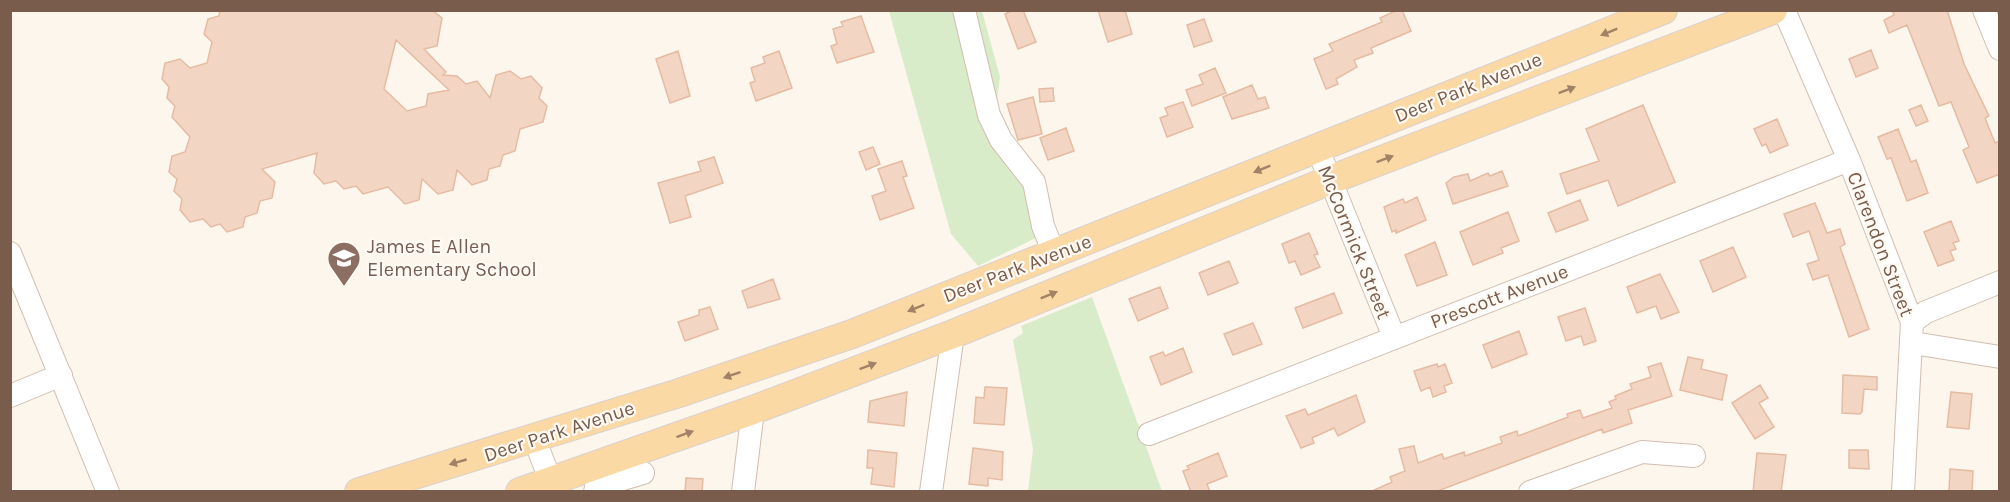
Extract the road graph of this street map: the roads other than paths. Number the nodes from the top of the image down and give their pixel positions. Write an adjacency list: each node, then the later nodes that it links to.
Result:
1 (964, 10): 11 (street)
2 (1663, 10): 7 (main road, Deer Park Avenue, one-way to 7)
3 (1773, 10): 9 (main road, Deer Park Avenue, one-way to 3)
4 (1784, 10): 8 (street, Clarendon Street)
5 (1984, 10): 6 (street)
6 (2000, 49)
7 (1317, 147): 9 (street, McCormick Street); 11 (main road, Deer Park Avenue, one-way to 11)
8 (1849, 160): 13 (street, Clarendon Street); 15 (street, Prescott Avenue)
9 (1330, 180): 14 (main road, Deer Park Avenue, one-way to 9); 15 (street, McCormick Street)
10 (10, 253): 17 (street)
11 (1054, 253): 21 (main road, Deer Park Avenue, one-way to 21)
12 (2000, 282): 13 (street)
13 (1913, 333): 16 (street); 32 (street, Clarendon Street)
14 (953, 334): 19 (main road, Deer Park Avenue, one-way to 14); 30 (street)
15 (1394, 337): 20 (street, Prescott Avenue)
16 (2000, 357)
17 (61, 375): 18 (street); 26 (street)
18 (10, 396)
19 (753, 410): 23 (main road, Deer Park Avenue, one-way to 19); 29 (street)
20 (1149, 434)
21 (534, 438): 25 (street); 27 (main road, Deer Park Avenue, one-way to 27)
22 (1694, 456): 31 (street)
23 (643, 471): 24 (main road, Deer Park Avenue)
24 (593, 483): 25 (main road, Deer Park Avenue)
25 (553, 487): 28 (main road, Deer Park Avenue)
26 (108, 492)
27 (359, 492)
28 (520, 492)
29 (743, 492)
30 (931, 492)
31 (1530, 492)
32 (1903, 492)

